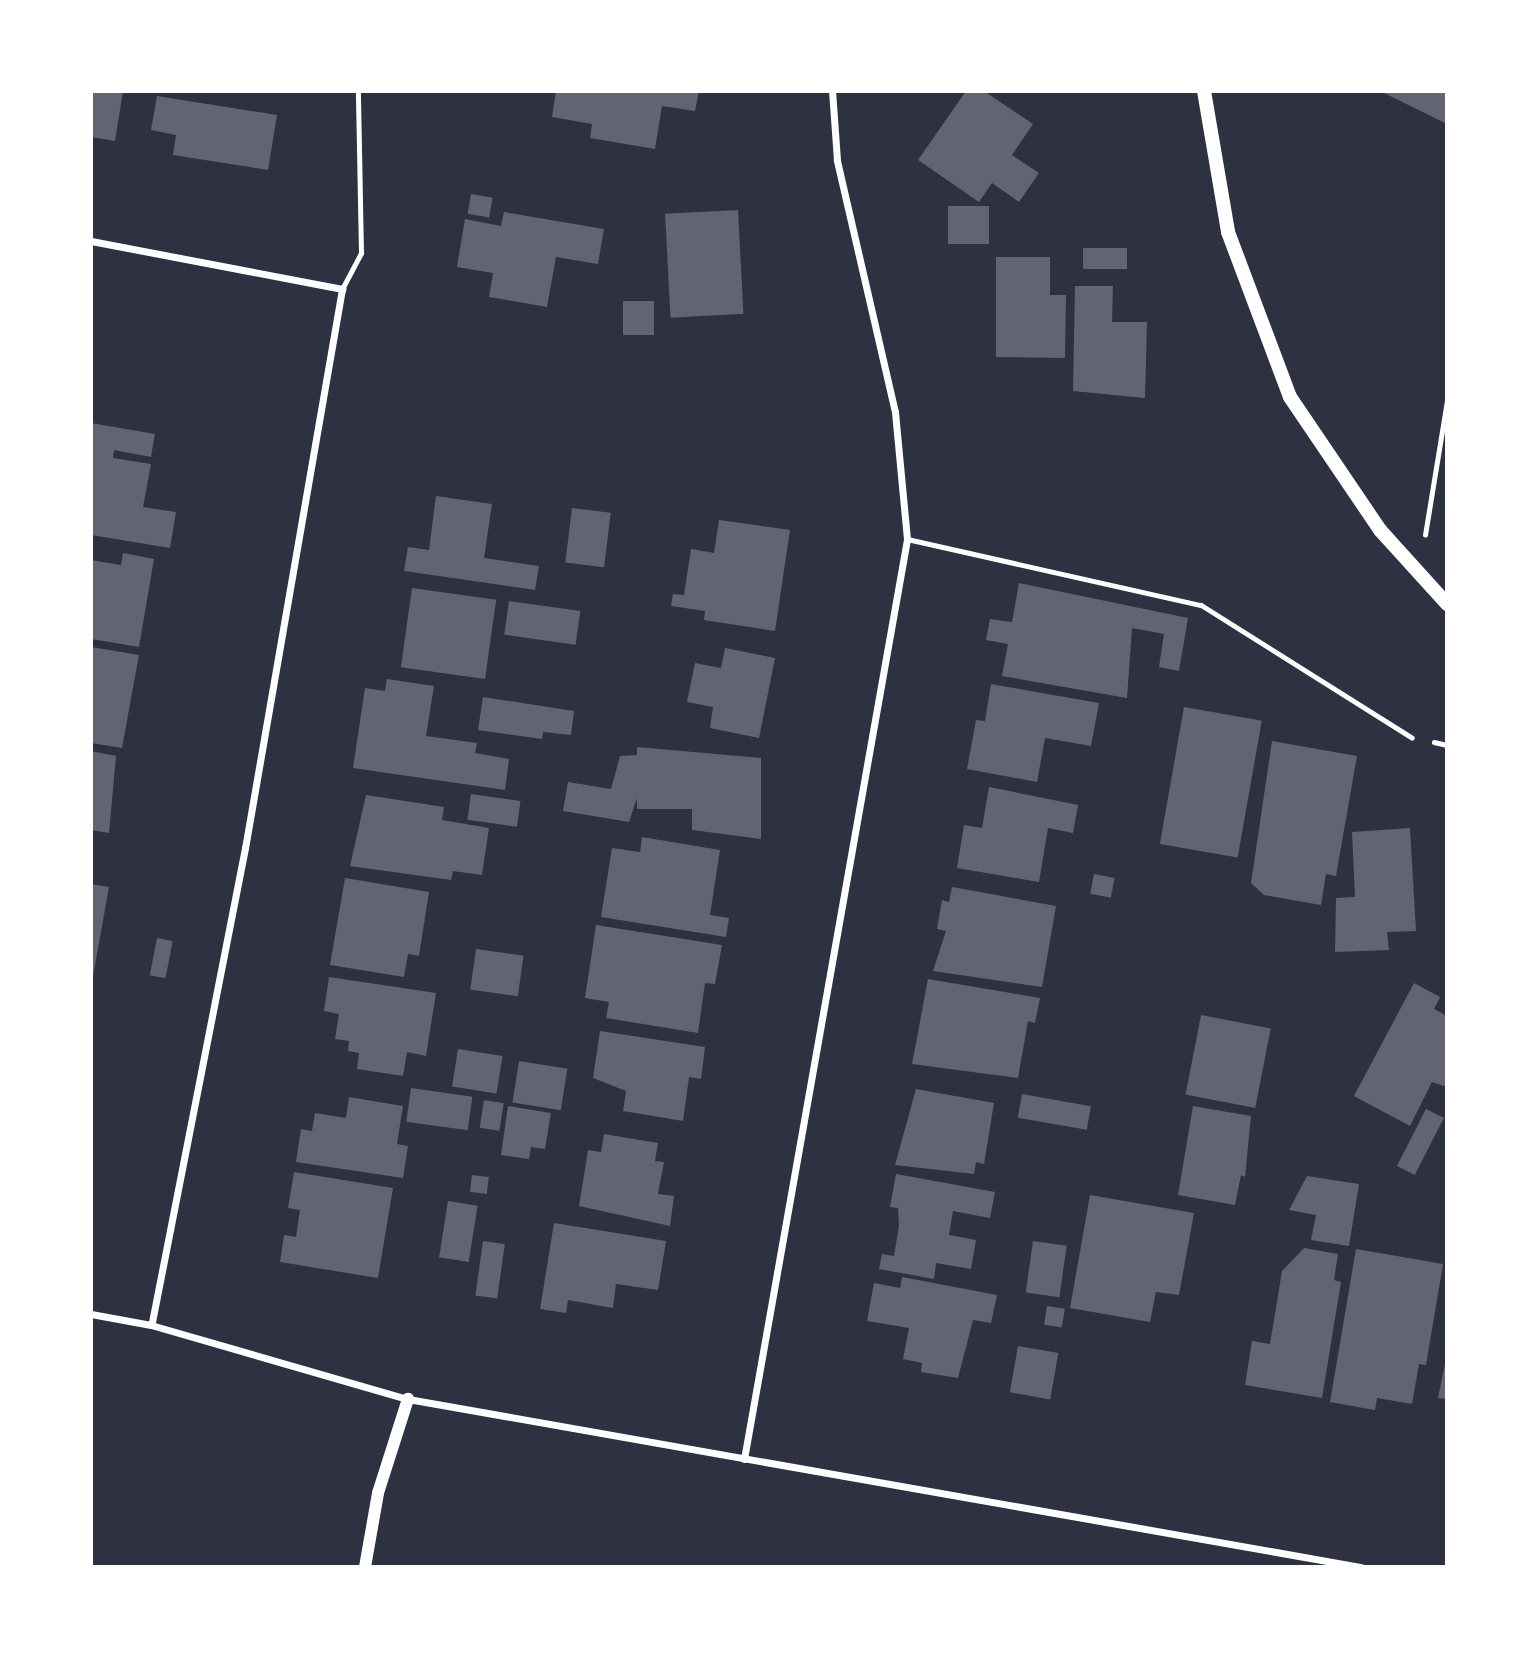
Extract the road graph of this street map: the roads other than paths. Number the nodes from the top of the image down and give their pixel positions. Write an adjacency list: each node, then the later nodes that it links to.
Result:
1 (358, 91): 5 (lane)
2 (832, 91): 6 (street)
3 (1204, 91): 7 (main road)
4 (91, 241): 5 (street)
5 (342, 289): 10 (street)
6 (907, 539): 8 (lane); 12 (street)
7 (1447, 604)
8 (1412, 738)
9 (91, 1314): 10 (street)
10 (151, 1325): 11 (street)
11 (408, 1399): 12 (street); 13 (street)
12 (744, 1460): 14 (street)
13 (365, 1567)
14 (1361, 1567)

